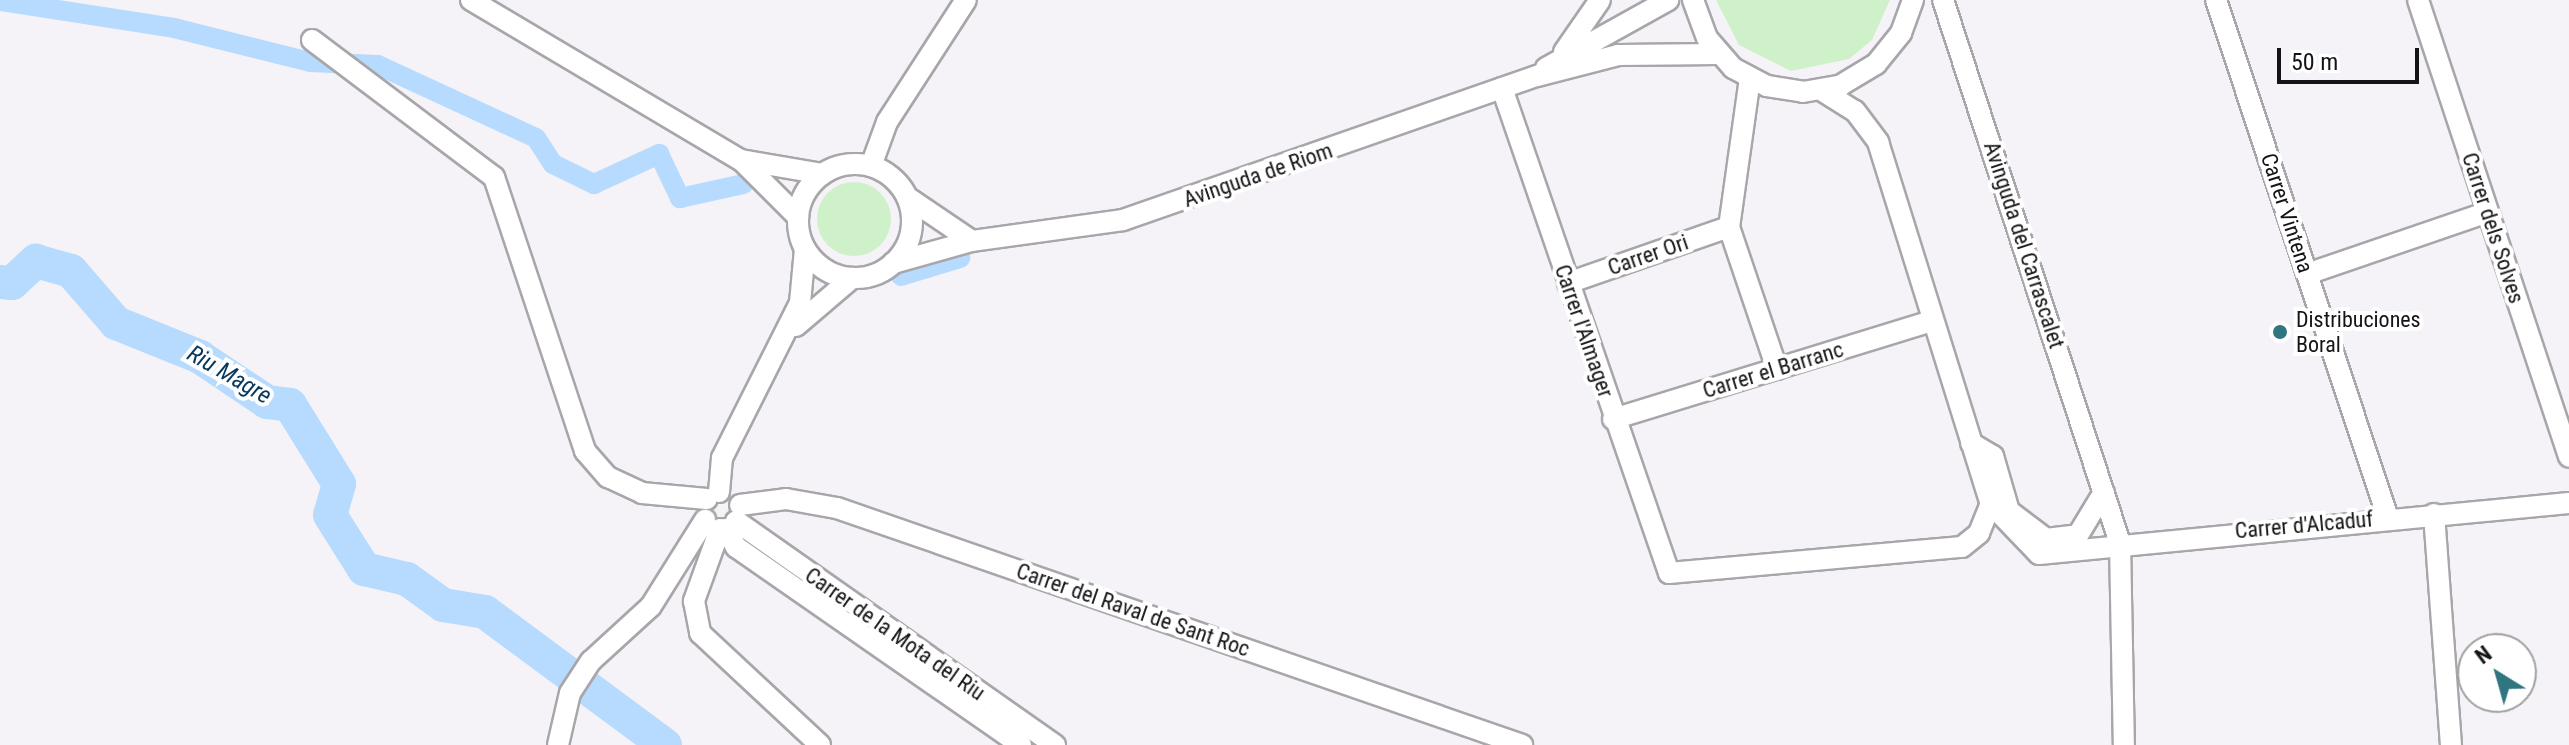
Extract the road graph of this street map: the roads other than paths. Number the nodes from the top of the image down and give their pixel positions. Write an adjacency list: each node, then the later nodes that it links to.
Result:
1 (471, 0): 17 (street)
2 (966, 0): 18 (street)
3 (1600, 0): 12 (street)
4 (1668, 0): 12 (street, Avinguda de Riom)
5 (1693, 0): 11 (street)
6 (1913, 0): 16 (street)
7 (1943, 0): 36 (street, Avinguda del Carrascalet)
8 (2216, 0): 27 (street, Carrer Vintena)
9 (2418, 0): 21 (street, Carrer dels Solves)
10 (318, 46): 39 (street, Carrer del Raval de Sant Roc)
11 (1719, 54): 13 (street, Avinguda de Riom); 14 (street)
12 (1561, 57): 13 (street, Avinguda de Riom)
13 (1537, 76): 15 (street, Avinguda de Riom)
14 (1750, 78): 16 (street); 23 (street)
15 (1502, 88): 24 (street, Avinguda de Riom); 29 (street, Carrer l'Almager)
16 (1821, 90): 30 (street)
17 (741, 160): 19 (street); 22 (street)
18 (871, 166): 19 (street); 20 (street)
19 (823, 174): 22 (street)
20 (907, 197): 24 (street); 26 (street)
21 (2488, 212): 27 (street); 35 (street, Carrer dels Solves)
22 (798, 217): 25 (street)
23 (1729, 227): 29 (street, Carrer Ori); 32 (street)
24 (972, 241): 26 (street, Avinguda de Riom)
25 (805, 249): 28 (street); 31 (street)
26 (893, 263): 28 (street)
27 (2307, 274): 41 (street, Carrer Vintena)
28 (852, 278): 31 (street)
29 (1568, 283): 33 (street, Carrer l'Almager)
30 (1932, 321): 32 (street, Carrer el Barranc); 34 (street)
31 (786, 338): 39 (street)
32 (1777, 369): 33 (street, Carrer el Barranc)
33 (1613, 419): 38 (street, Carrer l'Almager)
34 (1971, 443): 36 (street); 38 (street)
35 (2569, 457)
36 (2104, 492): 42 (street, Avinguda del Carrascalet)
37 (2569, 503): 40 (street, Carrer d'Alcaduf)
38 (1991, 504): 42 (street, Carrer d'Alcaduf)
39 (722, 513): 43 (street); 44 (street); 45 (street, Carrer de la Mota del Riu); 46 (street, Carrer de la Mota del Riu); 47 (street, Carrer del Raval de Sant Roc)
40 (2434, 514): 41 (street, Carrer d'Alcaduf); 49 (street)
41 (2388, 518): 42 (street, Carrer d'Alcaduf)
42 (2120, 543): 48 (street, Avinguda del Carrascalet)
43 (558, 744)
44 (820, 745)
45 (1021, 745)
46 (1055, 745)
47 (1522, 745)
48 (2124, 745)
49 (2451, 745)

